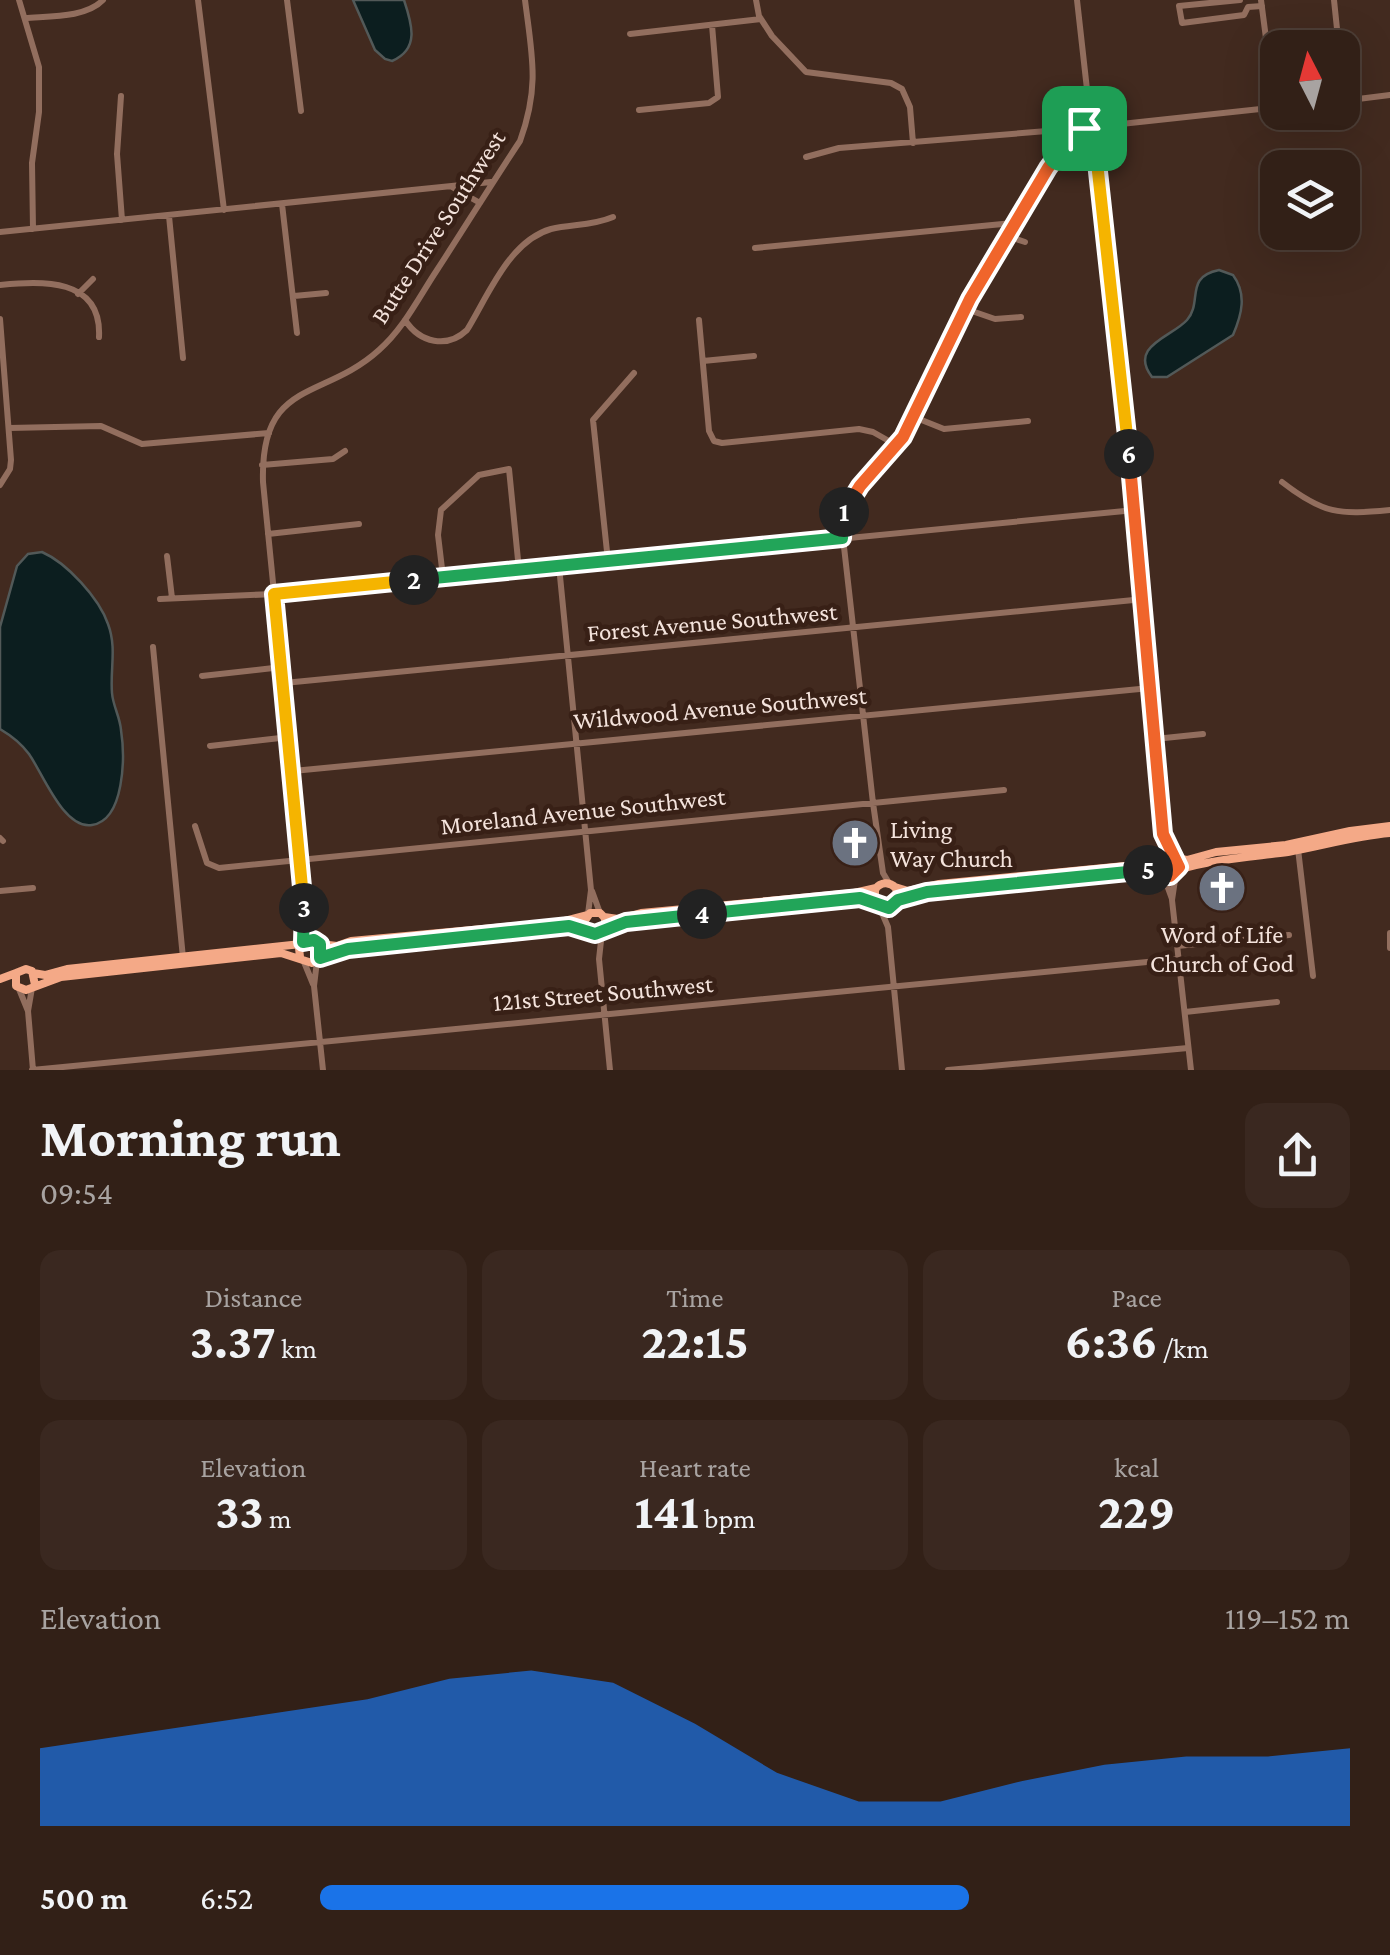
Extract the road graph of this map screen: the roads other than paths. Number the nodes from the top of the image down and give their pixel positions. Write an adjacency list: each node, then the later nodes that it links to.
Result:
1 (19, 0): 12 (street)
2 (198, 0): 32 (street)
3 (288, 0): 23 (street)
4 (525, 0): 28 (street, Butte Drive Southwest)
5 (756, 0): 13 (street)
6 (1077, 0): 24 (street)
7 (1241, 0): 11 (street); 11 (street)
8 (1334, 0): 16 (street)
9 (100, 3): 12 (street)
10 (1262, 3): 11 (street); 15 (street)
11 (1248, 8)
12 (25, 18): 37 (street)
13 (761, 19): 14 (street); 26 (street)
14 (712, 25): 17 (street); 22 (street)
15 (1266, 30)
16 (1337, 30)
17 (630, 34)
18 (1390, 95): 20 (street)
19 (121, 96): 35 (street)
20 (1360, 98)
21 (1260, 109): 24 (street)
22 (639, 110)
23 (301, 111)
24 (1093, 126): 25 (street); 67 (street)
25 (1084, 128): 26 (street); 36 (street)
26 (913, 143): 27 (street)
27 (806, 157)
28 (492, 182): 29 (street); 30 (street, Butte Drive Southwest)
29 (451, 187): 30 (street); 31 (street)
30 (480, 203): 50 (street, Butte Drive Southwest)
31 (282, 204): 32 (street); 46 (street)
32 (224, 210): 33 (street)
33 (169, 216): 35 (street); 55 (street)
34 (613, 217): 50 (street)
35 (122, 220): 37 (street)
36 (1014, 223): 39 (street); 41 (street)
37 (33, 228): 38 (street)
38 (0, 232)
39 (1008, 237): 40 (street); 47 (street)
40 (1025, 242)
41 (756, 248)
42 (93, 279): 45 (street)
43 (0, 285): 45 (street)
44 (326, 293): 46 (street)
45 (78, 294): 53 (street)
46 (294, 296): 52 (street)
47 (966, 309): 48 (street); 58 (street)
48 (1021, 317)
49 (0, 319): 60 (street)
50 (405, 320): 61 (street, Butte Drive Southwest)
51 (699, 320): 56 (street)
52 (298, 333)
53 (99, 337)
54 (754, 356): 56 (street)
55 (183, 358)
56 (702, 361): 62 (street)
57 (634, 373): 73 (street)
58 (914, 417): 59 (street); 62 (street)
59 (1028, 422)
60 (10, 428): 61 (street); 66 (street)
61 (269, 433): 64 (street, Butte Drive Southwest)
62 (896, 445): 71 (street)
63 (345, 452): 64 (street)
64 (262, 465): 70 (street, Butte Drive Southwest)
65 (1282, 482): 68 (street)
66 (0, 485)
67 (1134, 510): 71 (street); 79 (street)
68 (1390, 510)
69 (359, 524): 70 (street)
70 (268, 534): 77 (street, Butte Drive Southwest)
71 (842, 538): 73 (street); 81 (street)
72 (167, 556): 78 (street)
73 (608, 561): 74 (street)
74 (559, 566): 75 (street); 83 (street)
75 (520, 570): 76 (street); 76 (street)
76 (443, 577): 77 (street)
77 (274, 594): 78 (street); 84 (street, Butte Drive Southwest)
78 (172, 598): 80 (street)
79 (1144, 599): 81 (street, Forest Avenue Southwest); 87 (street)
80 (160, 600)
81 (853, 629): 83 (street, Forest Avenue Southwest); 88 (street)
82 (154, 647): 126 (street)
83 (568, 655): 86 (street, Forest Avenue Southwest); 92 (street)
84 (282, 667): 85 (street); 86 (street, Butte Drive Southwest)
85 (202, 676)
86 (284, 683): 90 (street, Butte Drive Southwest)
87 (1150, 688): 88 (street, Wildwood Avenue Southwest); 91 (street)
88 (863, 715): 92 (street, Wildwood Avenue Southwest); 96 (street)
89 (1203, 734): 91 (street)
90 (289, 738): 93 (street); 94 (street, Butte Drive Southwest)
91 (1155, 738): 101 (street)
92 (577, 742): 94 (street, Wildwood Avenue Southwest); 99 (street)
93 (210, 746)
94 (293, 771): 102 (street, Butte Drive Southwest)
95 (1004, 790): 96 (street, Moreland Avenue Southwest)
96 (873, 803): 99 (street, Moreland Avenue Southwest); 104 (street)
97 (195, 826): 102 (street, Moreland Avenue Southwest)
98 (1390, 830): 100 (main road); 101 (main road)
99 (586, 831): 102 (street, Moreland Avenue Southwest); 109 (street)
100 (1298, 850): 103 (main road); 133 (street)
101 (1168, 858): 103 (main road); 105 (main road); 106 (main road)
102 (300, 859): 113 (street, Butte Drive Southwest)
103 (1177, 871): 105 (main road); 111 (street)
104 (883, 873): 106 (street); 107 (street)
105 (1162, 873): 111 (street); 112 (main road)
106 (892, 885): 107 (main road); 112 (main road)
107 (877, 887): 114 (main road); 116 (main road)
108 (32, 888): 110 (street)
109 (591, 890): 115 (street); 116 (street)
110 (0, 891)
111 (1172, 900): 124 (street)
112 (897, 902): 114 (main road); 117 (street)
113 (305, 904): 122 (street); 123 (street)
114 (877, 904): 117 (street); 119 (main road)
115 (588, 915): 116 (main road); 118 (main road); 122 (main road)
116 (602, 915): 119 (main road)
117 (888, 927): 137 (street)
118 (586, 930): 119 (main road); 128 (main road); 129 (street)
119 (603, 931): 129 (street)
120 (1390, 932): 125 (street)
121 (1289, 936): 124 (street)
122 (317, 942): 123 (main road); 128 (main road)
123 (302, 943): 126 (main road); 127 (main road)
124 (1177, 946): 130 (street)
125 (1390, 948)
126 (183, 958): 132 (main road)
127 (302, 959): 128 (main road); 135 (main road); 136 (street)
128 (319, 959): 136 (street)
129 (599, 959): 142 (street)
130 (1178, 959): 137 (street, 121st Street Southwest); 141 (street)
131 (16, 973): 132 (main road); 134 (main road); 138 (main road)
132 (34, 973): 135 (main road)
133 (1313, 976)
134 (0, 981): 138 (main road)
135 (33, 986): 138 (main road); 140 (street)
136 (314, 986): 143 (street)
137 (893, 986): 142 (street, 121st Street Southwest); 148 (street)
138 (18, 988): 140 (street)
139 (1277, 1002): 141 (street)
140 (28, 1011): 145 (street)
141 (1184, 1012): 144 (street)
142 (605, 1013): 143 (street, 121st Street Southwest); 147 (street)
143 (320, 1041): 145 (street, 121st Street Southwest); 146 (street)
144 (1188, 1048): 149 (street); 150 (street)
145 (33, 1070)
146 (323, 1070)
147 (610, 1070)
148 (902, 1070)
149 (948, 1070)
150 (1191, 1070)

